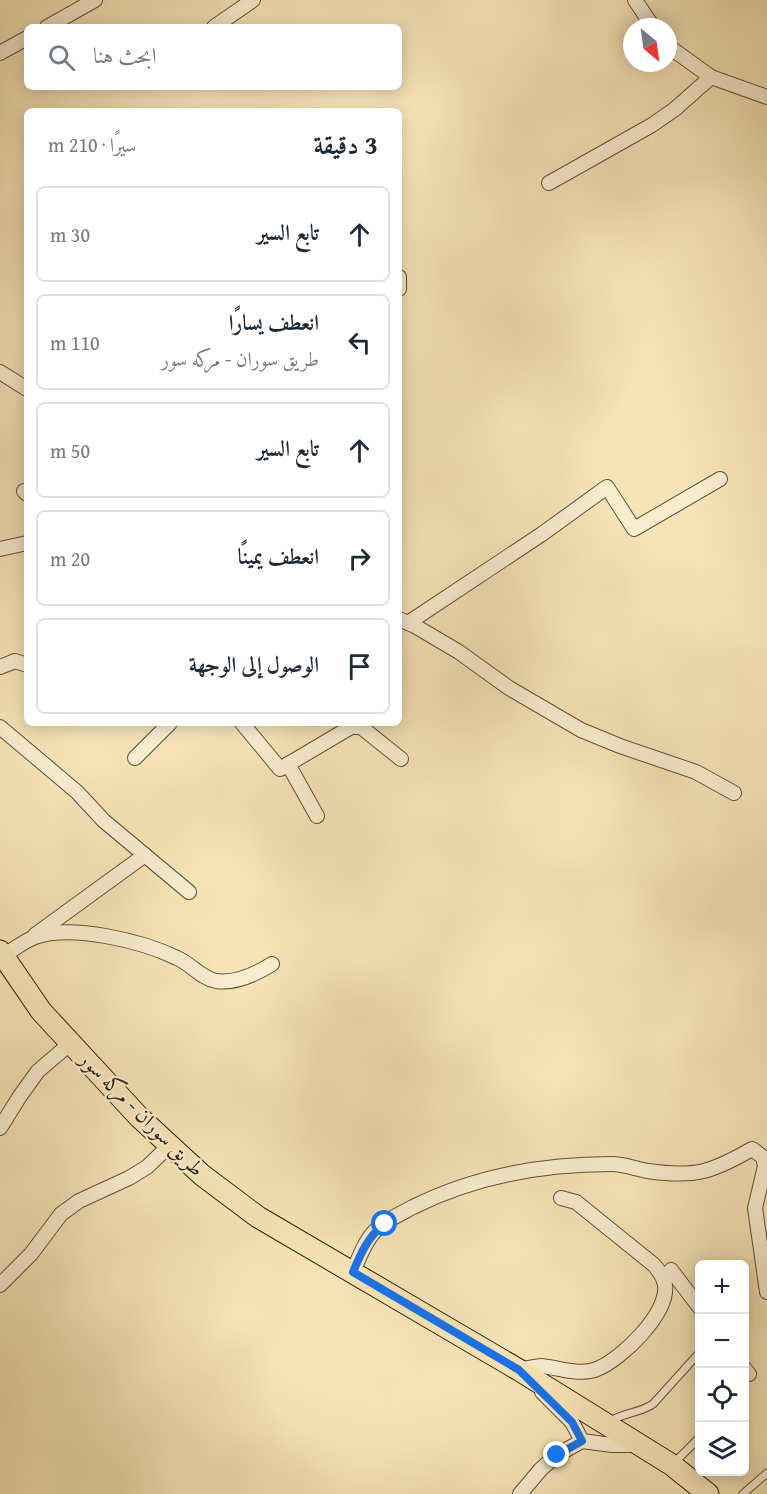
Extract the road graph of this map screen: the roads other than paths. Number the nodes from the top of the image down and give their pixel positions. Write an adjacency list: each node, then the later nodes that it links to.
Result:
1 (94, 0): 5 (street)
2 (253, 0): 6 (street)
3 (635, 0): 4 (street)
4 (647, 18)
5 (52, 24)
6 (218, 24)
7 (24, 40): 9 (street)
8 (677, 52): 10 (street)
9 (0, 53)
10 (711, 77): 11 (street); 12 (street)
11 (767, 97)
12 (549, 183)
13 (0, 372): 14 (street)
14 (24, 387)
15 (720, 479): 18 (street)
16 (24, 544): 17 (street)
17 (0, 549)
18 (403, 621): 27 (street)
19 (24, 664): 20 (street)
20 (0, 667)
21 (167, 726): 24 (street)
22 (244, 726): 26 (street)
23 (0, 728): 29 (street)
24 (135, 759)
25 (401, 759): 26 (street)
26 (288, 764): 28 (street)
27 (734, 793)
28 (317, 816)
29 (145, 855): 30 (street); 31 (street)
30 (189, 891)
31 (33, 937): 32 (street); 33 (street)
32 (2, 954): 34 (main road, طريق سوران - مركه سور)
33 (272, 964)
34 (71, 1043): 35 (street); 36 (main road, طريق سوران - مركه سور)
35 (0, 1128)
36 (170, 1145): 38 (main road, طريق سوران - مركه سور); 40 (street)
37 (561, 1198): 39 (street)
38 (353, 1272): 41 (street); 44 (main road, طريق سوران - مركه سور)
39 (664, 1281): 42 (street); 44 (street)
40 (0, 1285)
41 (767, 1292)
42 (695, 1303)
43 (695, 1357): 45 (lane)
44 (519, 1370): 45 (main road, طريق سوران - مركه سور); 46 (street)
45 (606, 1425): 48 (main road, طريق سوران - مركه سور)
46 (582, 1441): 48 (street); 51 (street)
47 (695, 1441): 49 (lane)
48 (640, 1445): 49 (main road, طريق سوران - مركه سور)
49 (672, 1465): 52 (main road, طريق سوران - مركه سور)
50 (767, 1473): 53 (lane)
51 (520, 1494)
52 (708, 1494)
53 (743, 1494)

